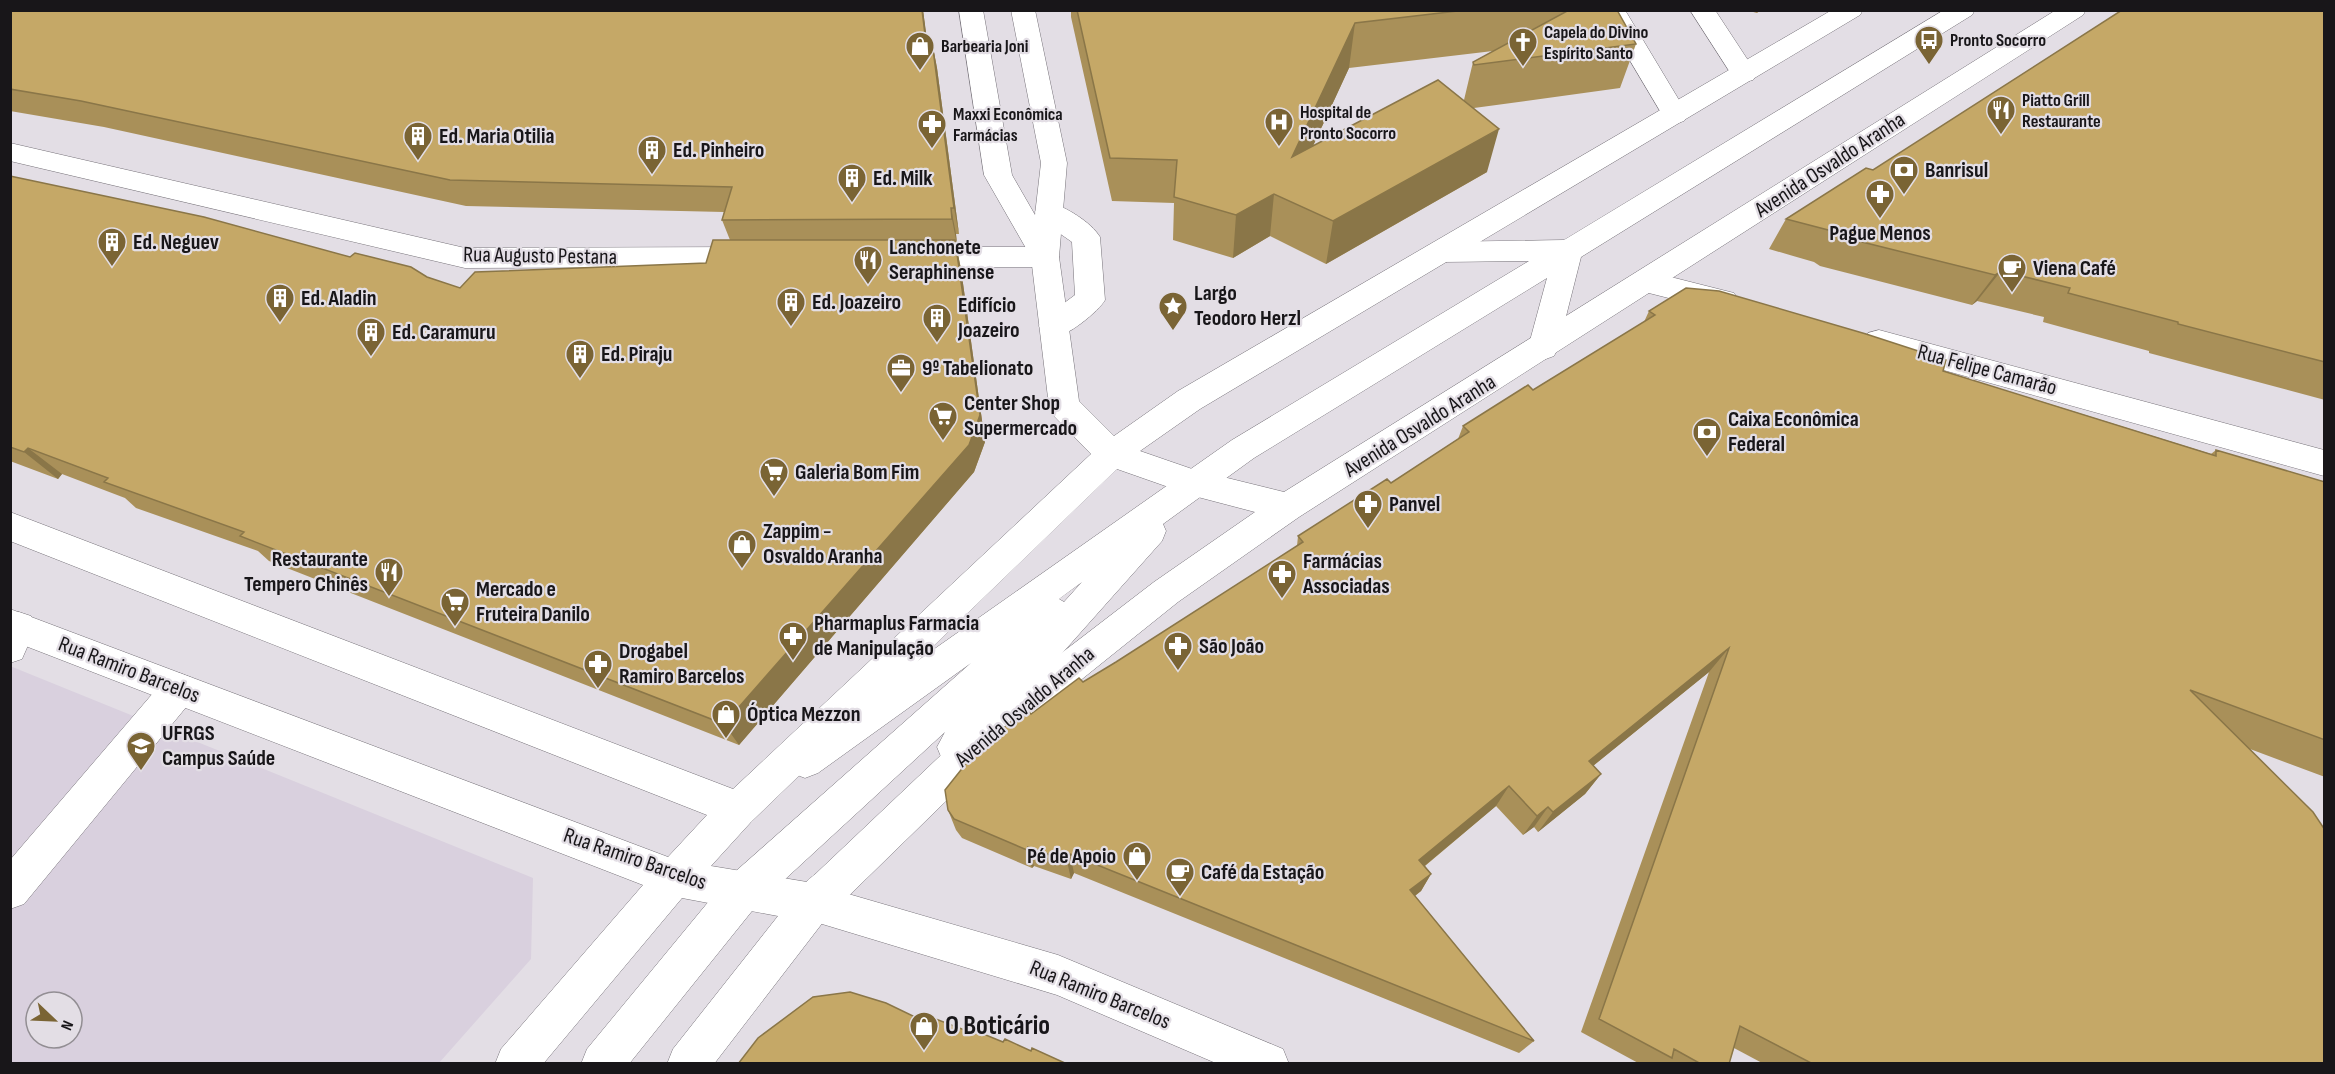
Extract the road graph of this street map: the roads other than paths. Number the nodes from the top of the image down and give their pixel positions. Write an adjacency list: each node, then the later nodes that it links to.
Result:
1 (971, 10): 16 (main road)
2 (1023, 10): 11 (main road)
3 (1612, 10): 9 (main road)
4 (1702, 10): 8 (main road)
5 (1851, 10): 8 (main road)
6 (1963, 10): 12 (main road)
7 (2074, 10): 17 (main road, Avenida Osvaldo Aranha)
8 (1744, 74): 9 (main road)
9 (1675, 115): 13 (main road)
10 (10, 152): 14 (main road, Rua Augusto Pestana)
11 (1050, 212): 16 (main road); 19 (main road)
12 (1568, 250): 13 (main road); 21 (main road); 24 (main road)
13 (1442, 252): 22 (main road)
14 (782, 257)
15 (888, 257): 16 (main road)
16 (1045, 257): 19 (main road)
17 (1647, 282): 18 (main road); 21 (main road, Avenida Osvaldo Aranha)
18 (1750, 308)
19 (1054, 326): 22 (main road)
20 (1853, 334): 23 (main road, Rua Felipe Camarão)
21 (1543, 348): 25 (main road, Avenida Osvaldo Aranha)
22 (1112, 454): 24 (main road); 29 (main road)
23 (2325, 463)
24 (1194, 483): 25 (main road); 29 (main road); 32 (main road); 33 (main road)
25 (1288, 507): 33 (main road, Avenida Osvaldo Aranha)
26 (10, 526): 29 (main road)
27 (13, 632): 28 (main road, Rua Ramiro Barcelos)
28 (179, 689): 30 (main road, Rua Ramiro Barcelos); 31 (main road)
29 (738, 809): 30 (main road)
30 (674, 878): 32 (main road, Rua Ramiro Barcelos); 34 (main road)
31 (10, 890)
32 (742, 892): 33 (main road, Rua Ramiro Barcelos); 35 (main road)
33 (813, 903): 36 (main road); 37 (main road, Rua Ramiro Barcelos)
34 (516, 1064)
35 (602, 1064)
36 (688, 1064)
37 (1268, 1064)

